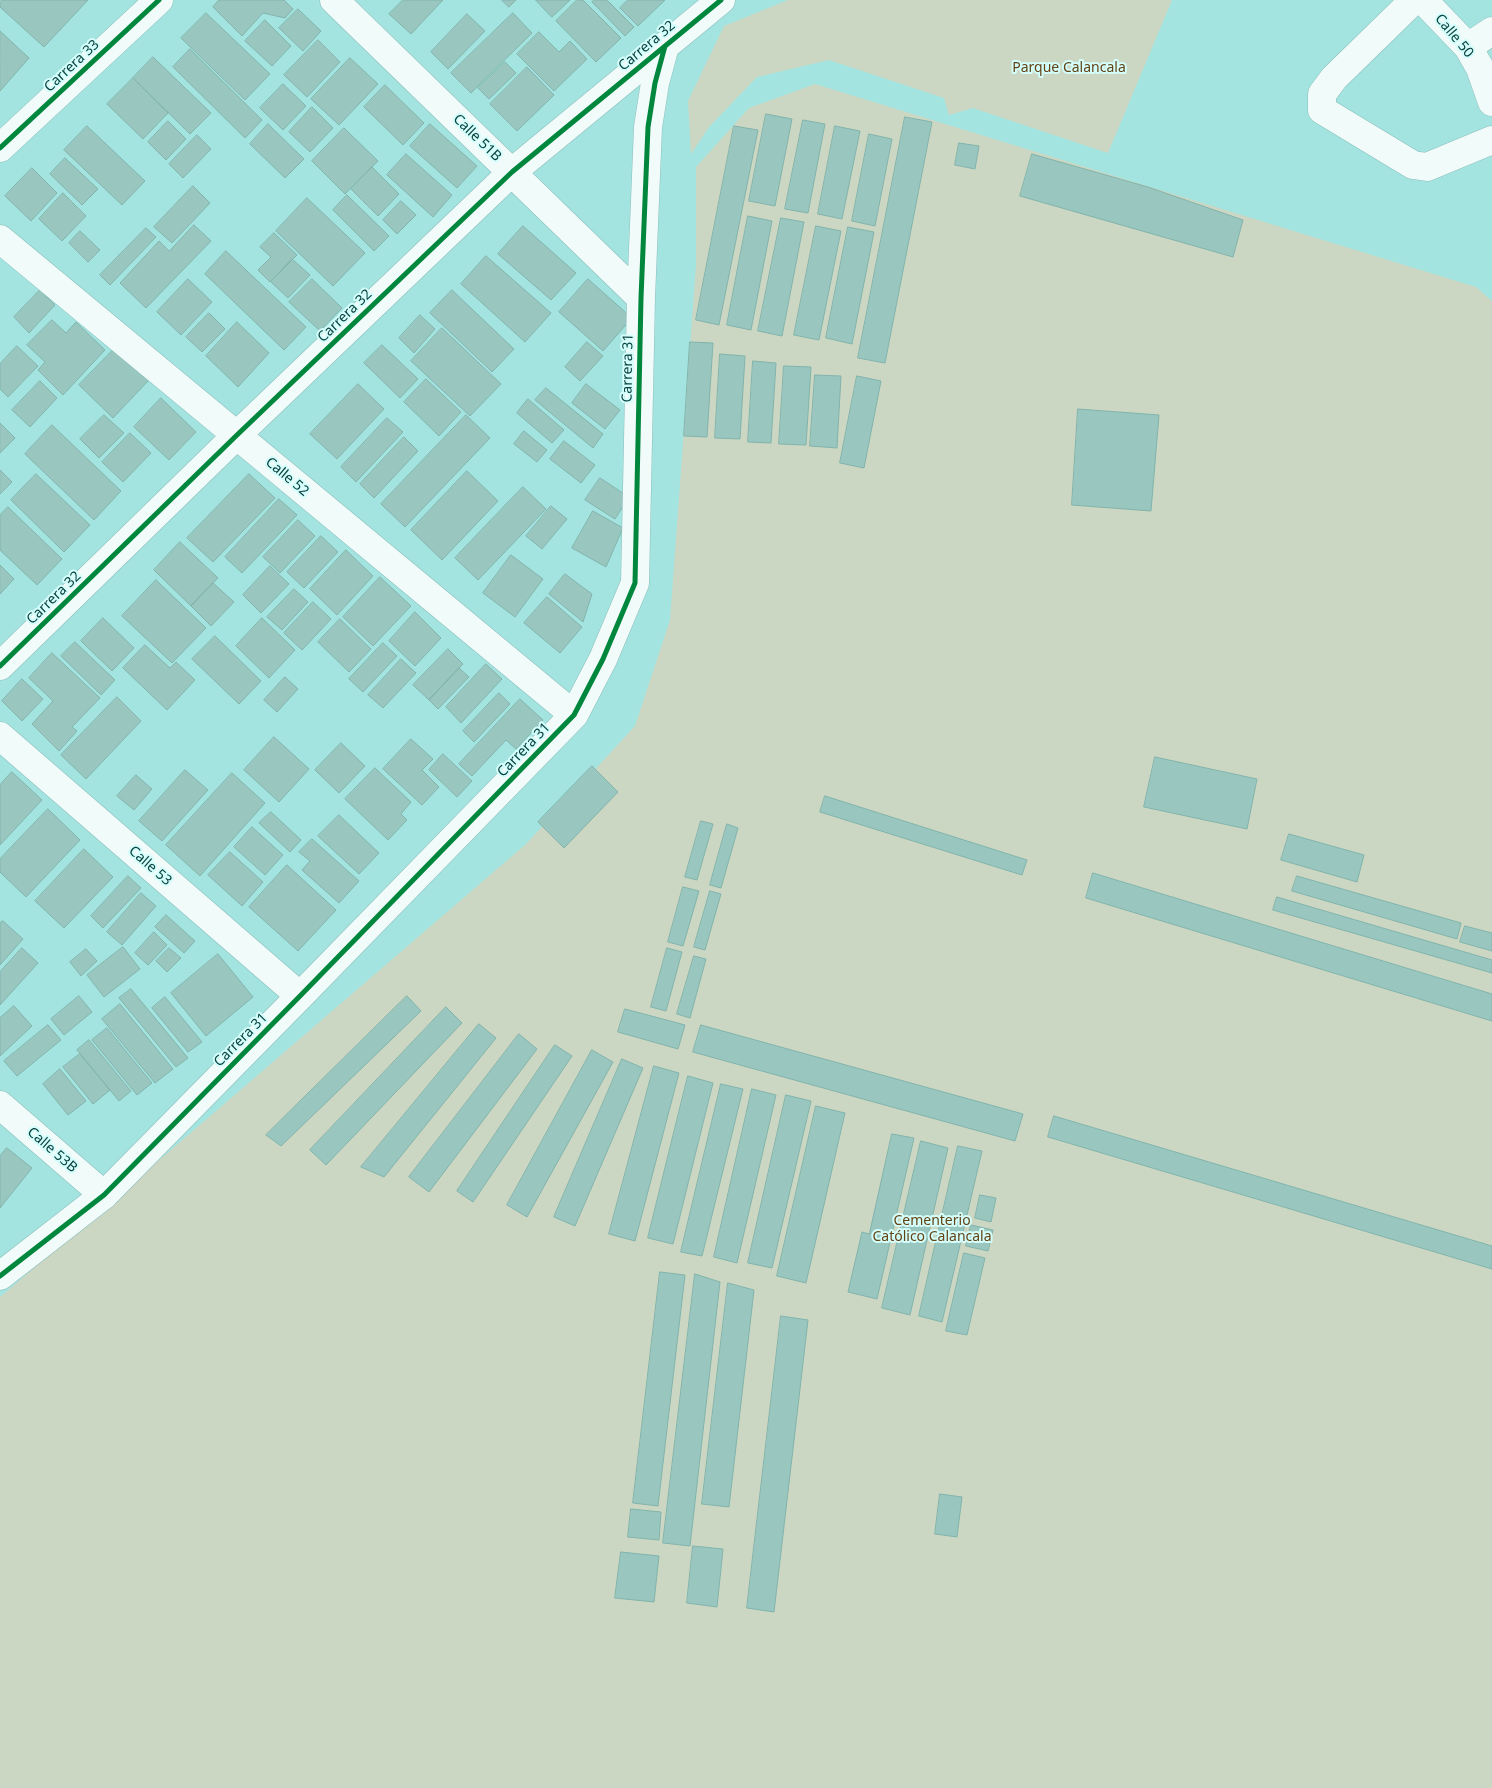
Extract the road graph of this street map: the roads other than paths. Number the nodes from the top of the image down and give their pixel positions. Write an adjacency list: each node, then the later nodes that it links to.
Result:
1 (159, 0): 11 (street, Carrera 33)
2 (334, 0): 12 (street, Calle 51B)
3 (1414, 0): 10 (street)
4 (1423, 0): 8 (street, Calle 50)
5 (719, 1): 7 (street, Carrera 32)
6 (1492, 31): 8 (street)
7 (665, 46): 12 (street, Carrera 32); 14 (street, Carrera 31)
8 (1468, 48): 9 (street, Calle 50)
9 (1492, 102)
10 (1492, 140)
11 (0, 148)
12 (512, 172): 14 (street, Calle 51B); 15 (street, Carrera 32)
13 (0, 239): 15 (street, Calle 52)
14 (641, 298): 17 (street, Carrera 31)
15 (237, 435): 16 (street, Carrera 32); 17 (street, Calle 52)
16 (0, 666)
17 (574, 715): 19 (street, Carrera 31)
18 (0, 736): 19 (street, Calle 53)
19 (300, 996): 21 (street, Carrera 31)
20 (0, 1105): 21 (street, Calle 53B)
21 (104, 1195): 22 (street, Carrera 31)
22 (0, 1276)

